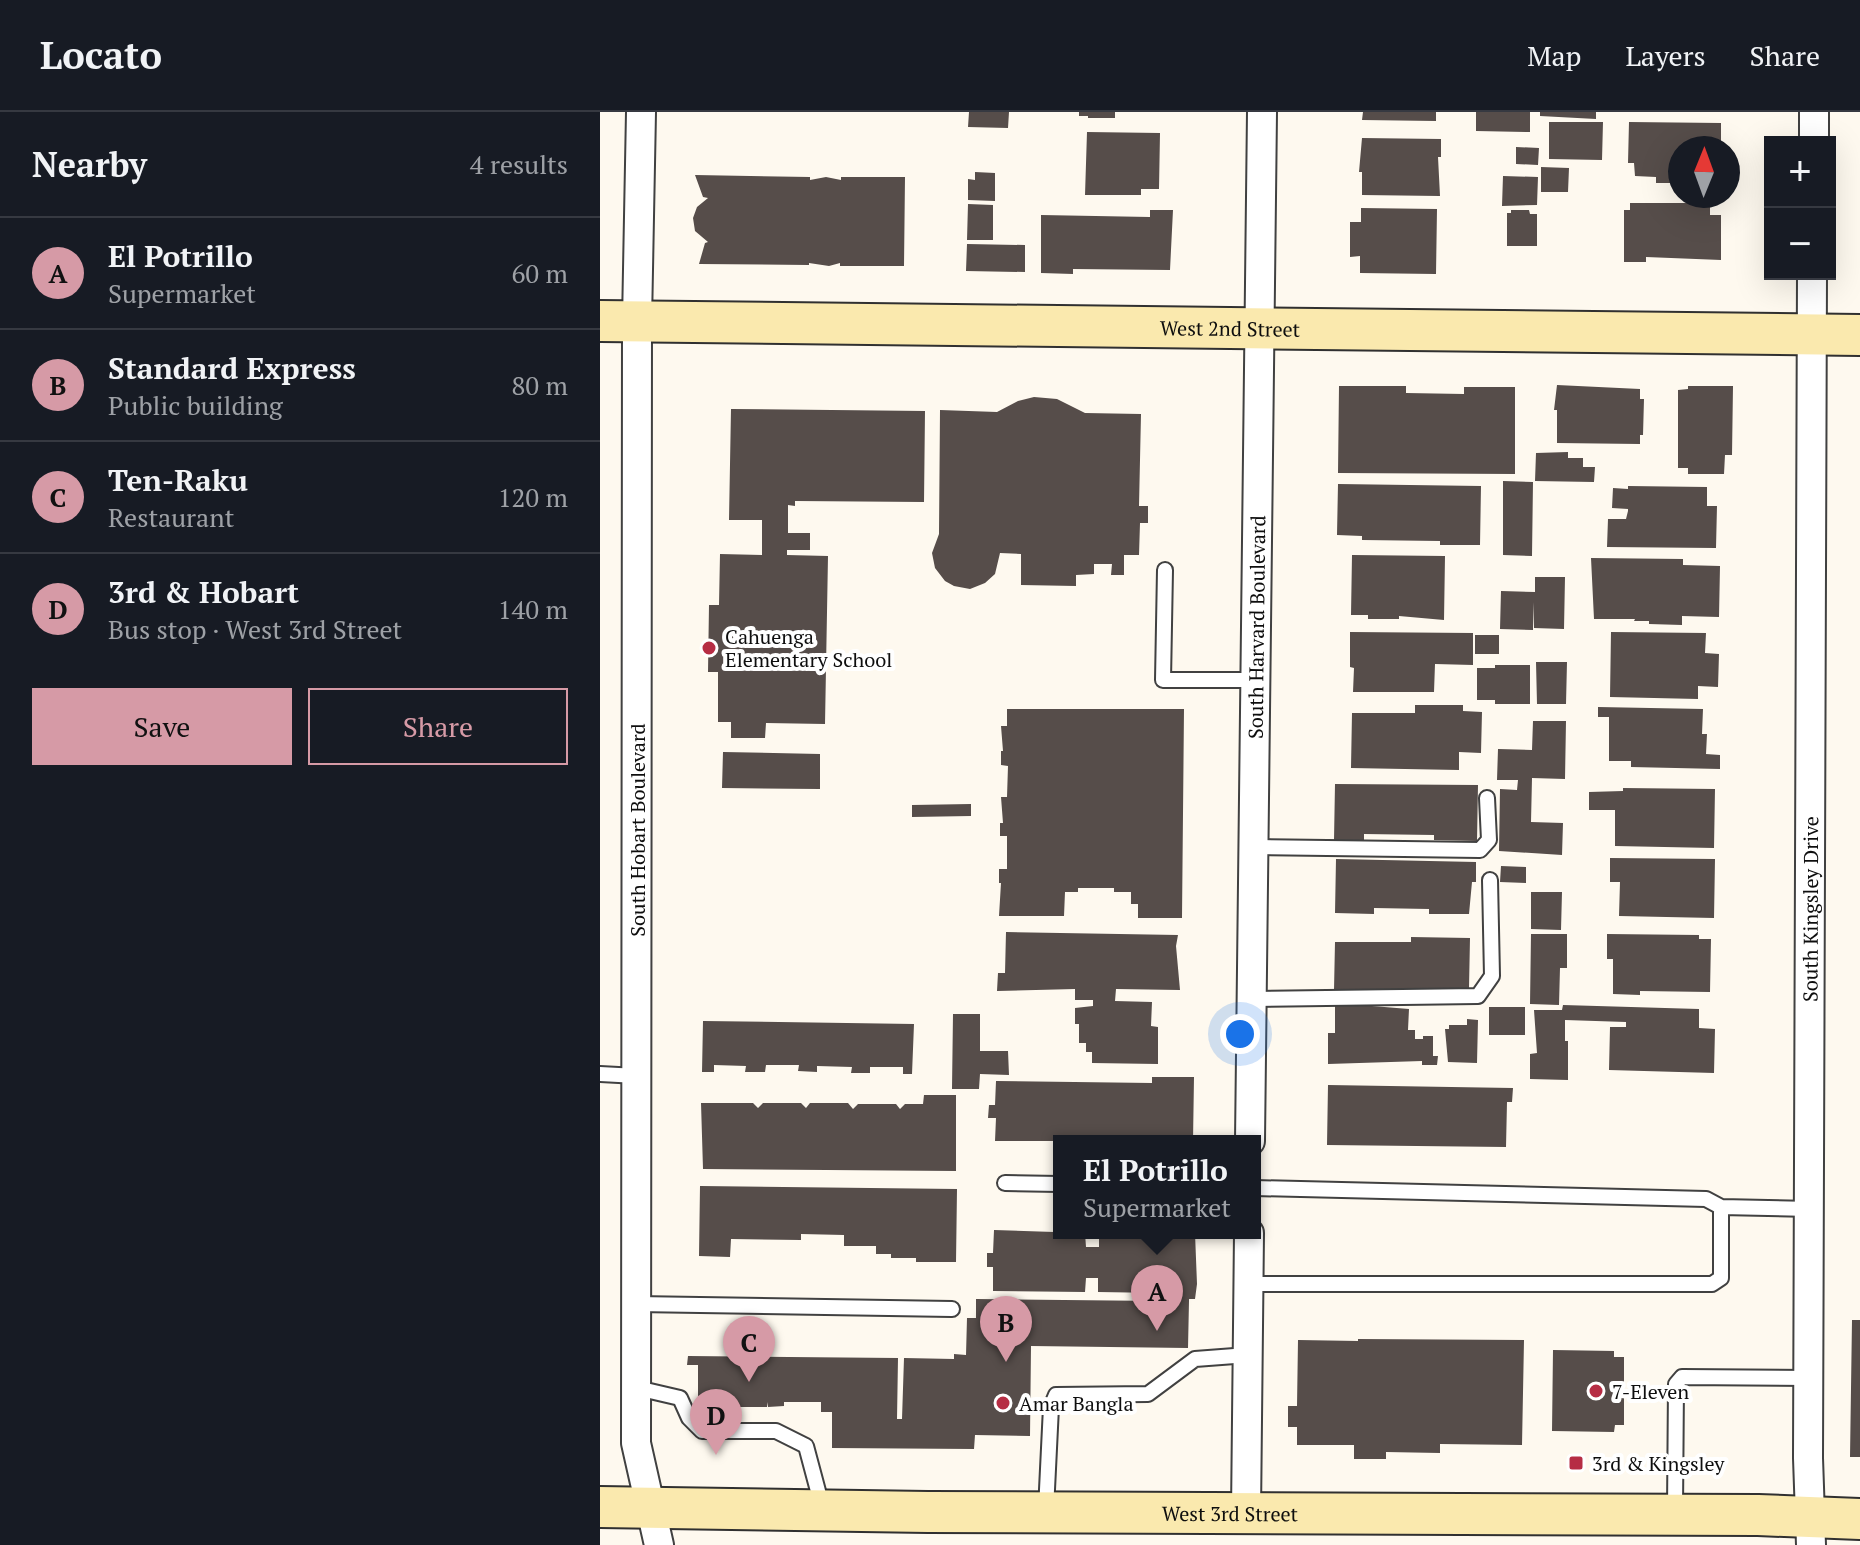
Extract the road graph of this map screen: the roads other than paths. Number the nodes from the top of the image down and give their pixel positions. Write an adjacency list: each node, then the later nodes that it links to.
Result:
1 (641, 112): 6 (street, South Hobart Boulevard)
2 (1262, 112): 7 (street, South Harvard Boulevard)
3 (1814, 112): 4 (street)
4 (1814, 136)
5 (1812, 280): 8 (street, South Kingsley Drive)
6 (619, 322): 7 (main road, West 2nd Street); 17 (street, South Hobart Boulevard)
7 (1261, 329): 8 (main road, West 2nd Street); 11 (street, South Harvard Boulevard)
8 (1813, 335): 9 (main road, West 2nd Street); 23 (street, South Kingsley Drive)
9 (1860, 335)
10 (1165, 570): 11 (lane)
11 (1256, 680): 13 (street, South Harvard Boulevard)
12 (1487, 798): 13 (lane)
13 (1254, 847): 15 (street, South Harvard Boulevard)
14 (1490, 880): 15 (lane)
15 (1253, 999): 18 (street, South Harvard Boulevard)
16 (600, 1074): 17 (lane)
17 (637, 1076): 26 (street, South Hobart Boulevard)
18 (1250, 1135)
19 (1005, 1183): 20 (lane)
20 (1053, 1184)
21 (1261, 1188): 22 (lane)
22 (1721, 1207): 23 (lane); 25 (lane)
23 (1811, 1209): 29 (street, South Kingsley Drive)
24 (1251, 1239): 25 (street)
25 (1262, 1284): 28 (street)
26 (636, 1304): 27 (lane); 30 (street, South Hobart Boulevard)
27 (952, 1309)
28 (1248, 1355): 33 (lane); 37 (street)
29 (1810, 1378): 34 (lane); 38 (street, South Kingsley Drive)
30 (637, 1388): 32 (lane); 36 (street, South Hobart Boulevard)
31 (600, 1507): 36 (main road, West 3rd Street)
32 (823, 1510): 33 (main road, West 3rd Street); 36 (main road, West 3rd Street)
33 (1046, 1512): 37 (main road, West 3rd Street)
34 (1675, 1517): 37 (main road, West 3rd Street); 38 (main road, West 3rd Street)
35 (1860, 1519): 38 (main road, West 3rd Street)
36 (655, 1526)
37 (1246, 1529)
38 (1810, 1531)

